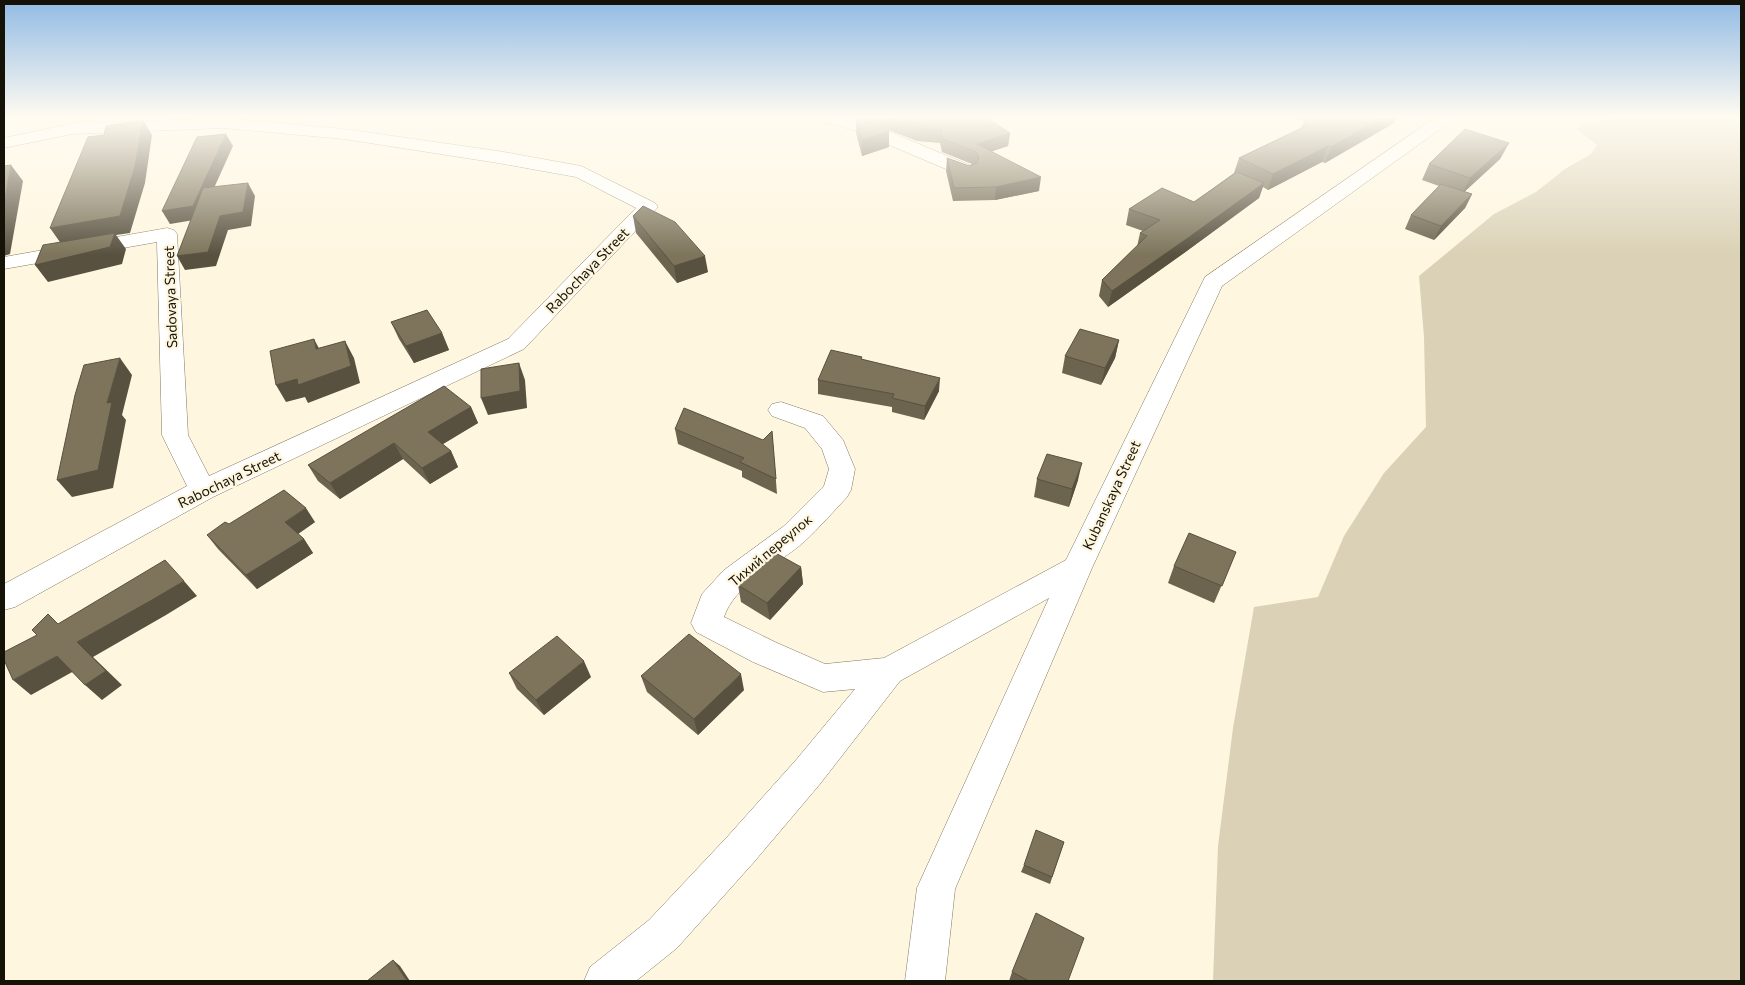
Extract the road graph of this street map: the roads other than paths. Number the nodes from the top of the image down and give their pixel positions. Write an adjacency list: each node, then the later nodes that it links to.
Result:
1 (531, 163): 7 (street, Rabochaya Street)
2 (946, 163): 4 (street)
3 (1383, 163): 8 (street, Kubanskaya Street)
4 (967, 172)
5 (4, 263): 7 (street, Sadovaya Street)
6 (781, 410): 10 (street, Тихий переулок)
7 (203, 490): 9 (street, Rabochaya Street)
8 (1077, 568): 10 (street, Тихий переулок); 12 (street, Kubanskaya Street)
9 (4, 598)
10 (889, 671): 11 (street, Тихий переулок)
11 (604, 981)
12 (925, 981)

